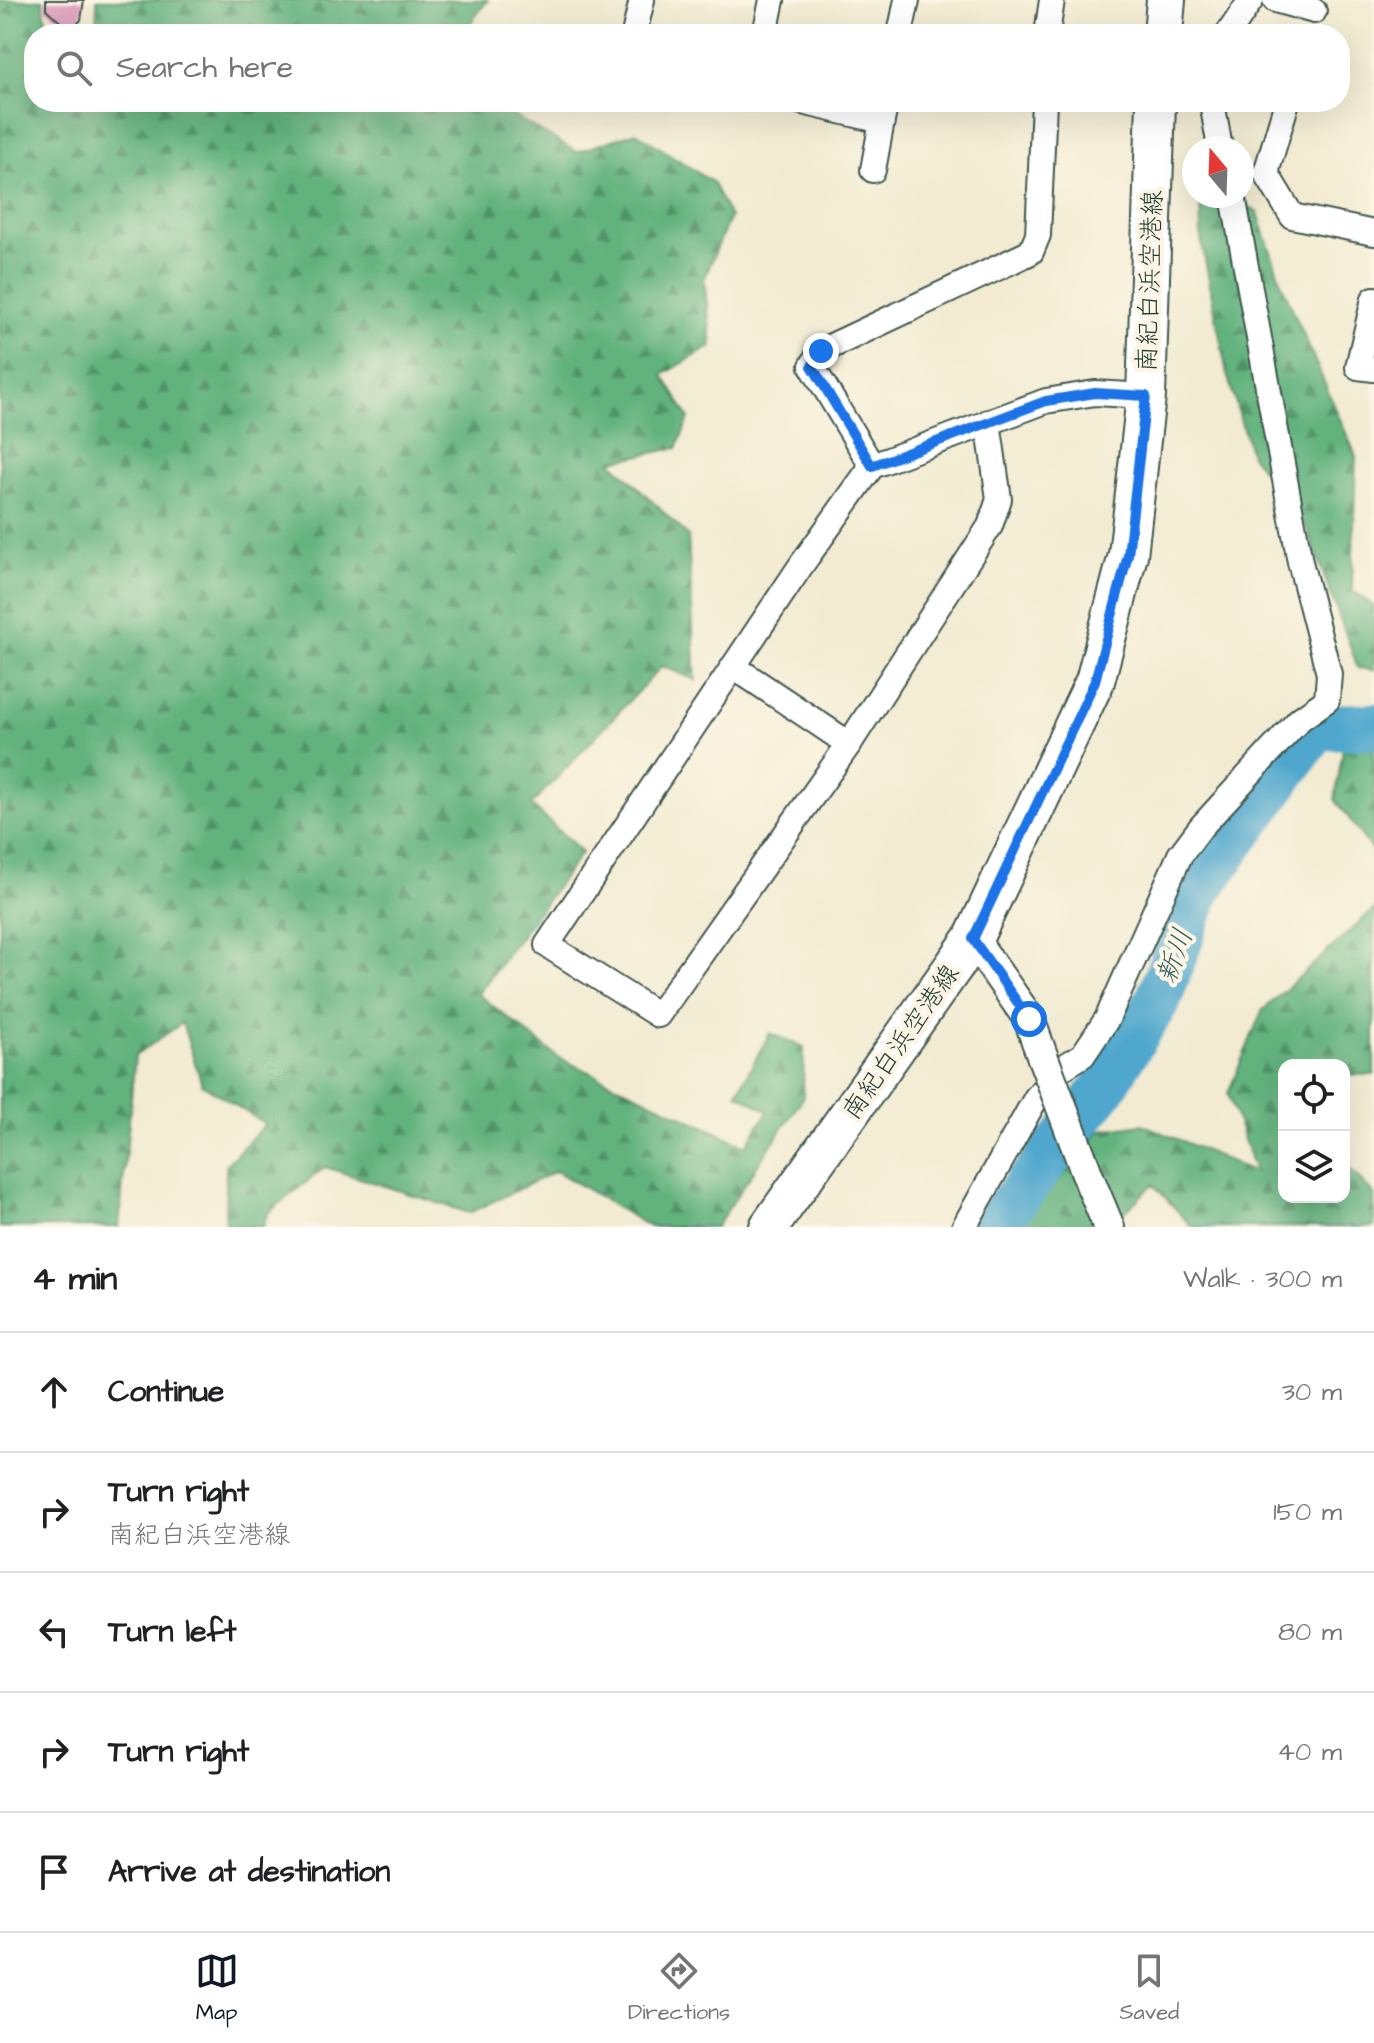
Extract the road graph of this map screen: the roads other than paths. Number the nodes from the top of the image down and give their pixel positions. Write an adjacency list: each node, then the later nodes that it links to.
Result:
1 (642, 0): 9 (street)
2 (772, 0): 10 (street)
3 (907, 0): 11 (street)
4 (1052, 0): 12 (street)
5 (1166, 0): 13 (main road)
6 (1251, 0): 14 (street)
7 (1275, 0): 8 (street)
8 (1313, 15)
9 (636, 24)
10 (767, 24)
11 (902, 24)
12 (1048, 24)
13 (1164, 24)
14 (1235, 24)
15 (884, 112): 21 (street)
16 (1044, 112): 28 (street)
17 (1156, 112): 26 (main road, 南紀白浜空港線)
18 (1214, 112): 20 (street)
19 (1284, 112): 23 (street)
20 (1218, 136)
21 (873, 170)
22 (1235, 208): 33 (street)
23 (1374, 233)
24 (1374, 299): 25 (street)
25 (1374, 369)
26 (1146, 396): 27 (street); 31 (main road, 南紀白浜空港線)
27 (988, 422): 28 (street); 30 (street)
28 (872, 466): 29 (street)
29 (734, 667): 30 (street); 30 (street)
30 (849, 744)
31 (973, 939): 32 (main road, 南紀白浜空港線); 34 (street, bridge)
32 (769, 1227)
33 (964, 1227)
34 (1109, 1227)

